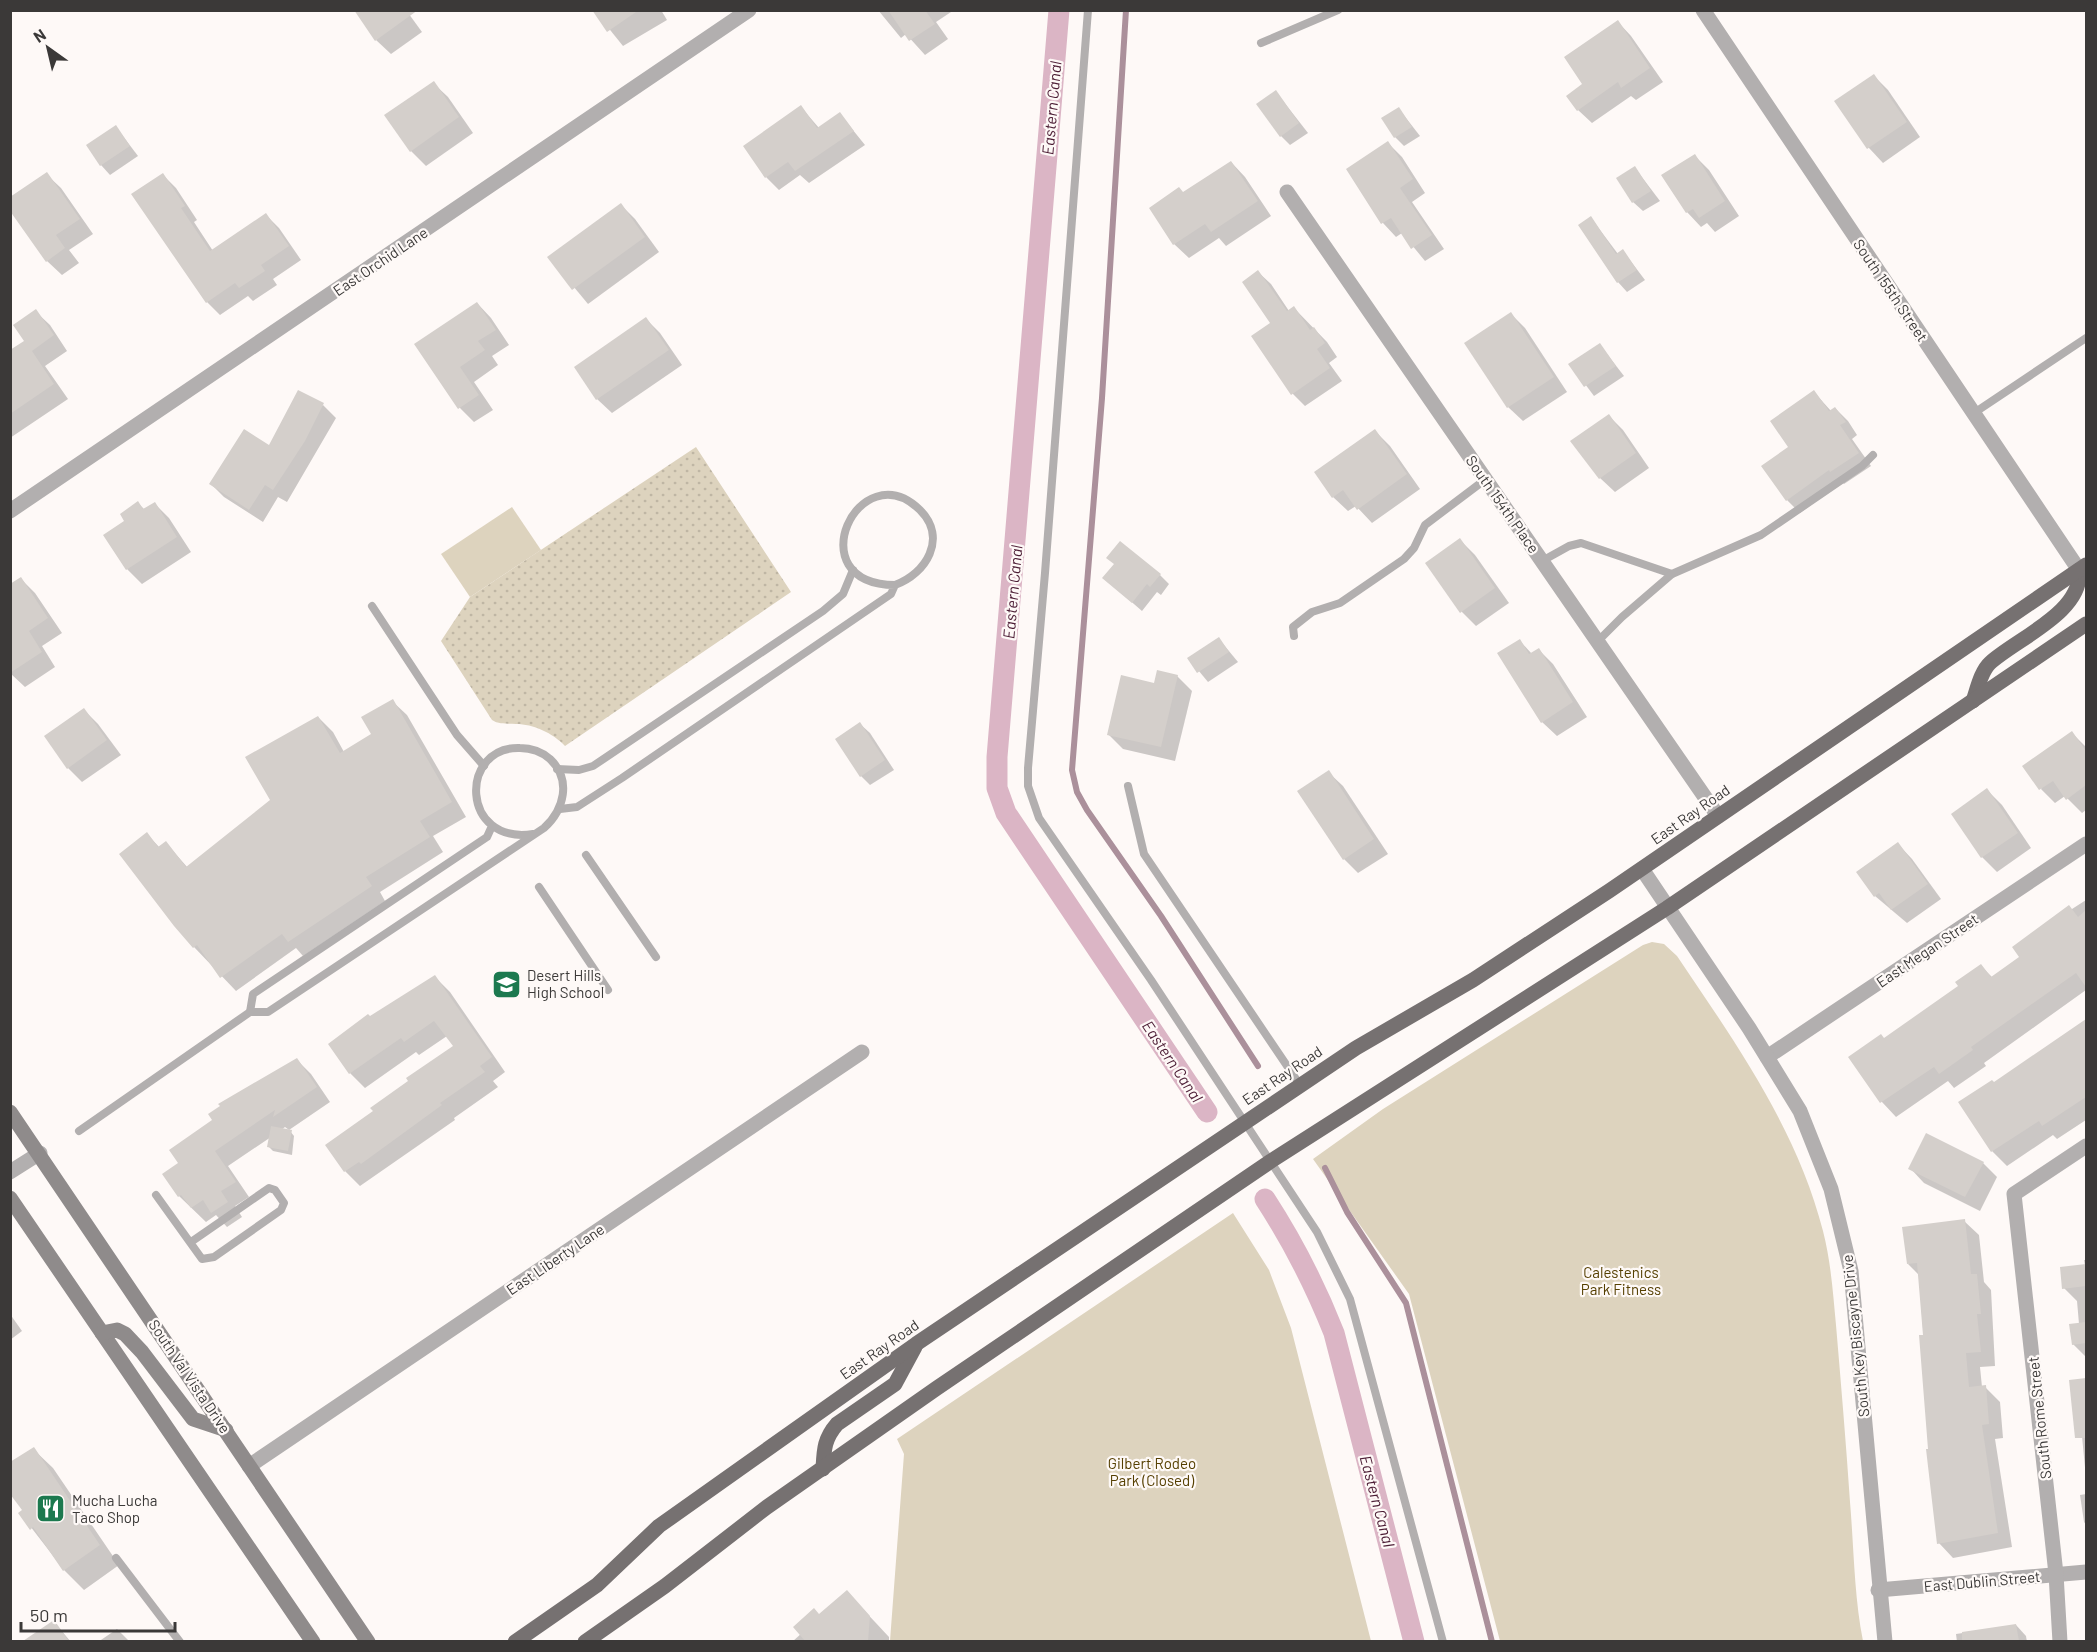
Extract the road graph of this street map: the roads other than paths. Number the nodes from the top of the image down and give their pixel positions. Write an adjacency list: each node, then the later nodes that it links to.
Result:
1 (1088, 10): 41 (lane)
2 (1338, 10): 5 (lane)
3 (1703, 10): 8 (street, South 155th Street)
4 (739, 13): 11 (street, East Orchid Lane)
5 (1261, 43)
6 (1287, 192): 10 (street, South 154th Place)
7 (2086, 338): 8 (lane)
8 (1974, 413): 13 (street, South 155th Street)
9 (1873, 455): 15 (lane)
10 (1486, 479): 12 (street, South 154th Place); 19 (lane)
11 (10, 511)
12 (1542, 561): 15 (lane); 20 (street, South 154th Place)
13 (2083, 568): 21 (main road); 26 (main road, East Ray Road)
14 (853, 570): 16 (lane); 16 (lane); 23 (lane)
15 (1672, 574): 20 (lane)
16 (895, 585): 25 (lane)
17 (372, 606): 22 (lane)
18 (2086, 624): 21 (main road)
19 (1294, 636)
20 (1598, 642): 26 (street, South 154th Place)
21 (1973, 701): 33 (main road)
22 (484, 766): 23 (lane); 27 (lane)
23 (557, 769): 25 (lane)
24 (1128, 786): 39 (lane)
25 (560, 809): 28 (lane)
26 (1718, 816): 31 (main road, East Ray Road)
27 (492, 826): 28 (lane); 36 (lane)
28 (533, 834): 36 (lane)
29 (2086, 844): 38 (street, East Megan Street)
30 (586, 855): 34 (lane)
31 (1642, 869): 33 (street, South Key Biscayne Drive); 39 (main road, East Ray Road)
32 (539, 887): 35 (lane)
33 (1667, 908): 38 (street, South Key Biscayne Drive); 45 (main road)
34 (656, 957)
35 (608, 990)
36 (250, 1012): 42 (lane)
37 (862, 1052): 53 (street, East Liberty Lane)
38 (1767, 1057): 58 (street, South Key Biscayne Drive)
39 (1300, 1085): 41 (main road, East Ray Road)
40 (10, 1112): 44 (main road, South Val Vista Drive)
41 (1245, 1122): 45 (lane); 51 (main road, East Ray Road)
42 (79, 1131)
43 (2086, 1146): 57 (street, South Rome Street)
44 (40, 1153): 46 (street); 52 (main road, South Val Vista Drive)
45 (1270, 1161): 54 (main road); 64 (lane)
46 (10, 1172)
47 (156, 1195): 49 (lane)
48 (10, 1198): 50 (main road)
49 (191, 1242): 49 (lane)
50 (102, 1333): 52 (main road); 60 (main road)
51 (916, 1344): 54 (main road); 62 (main road, East Ray Road)
52 (226, 1430): 53 (main road, South Val Vista Drive)
53 (249, 1466): 61 (main road, South Val Vista Drive)
54 (823, 1469): 63 (main road)
55 (116, 1558): 59 (lane)
56 (2086, 1572): 57 (street, East Dublin Street)
57 (2056, 1574): 58 (street, East Dublin Street); 66 (street, South Rome Street)
58 (1878, 1590): 65 (street, South Key Biscayne Drive)
59 (180, 1641)
60 (313, 1641)
61 (368, 1641)
62 (515, 1641)
63 (585, 1641)
64 (1443, 1641)
65 (1885, 1641)
66 (2060, 1641)

